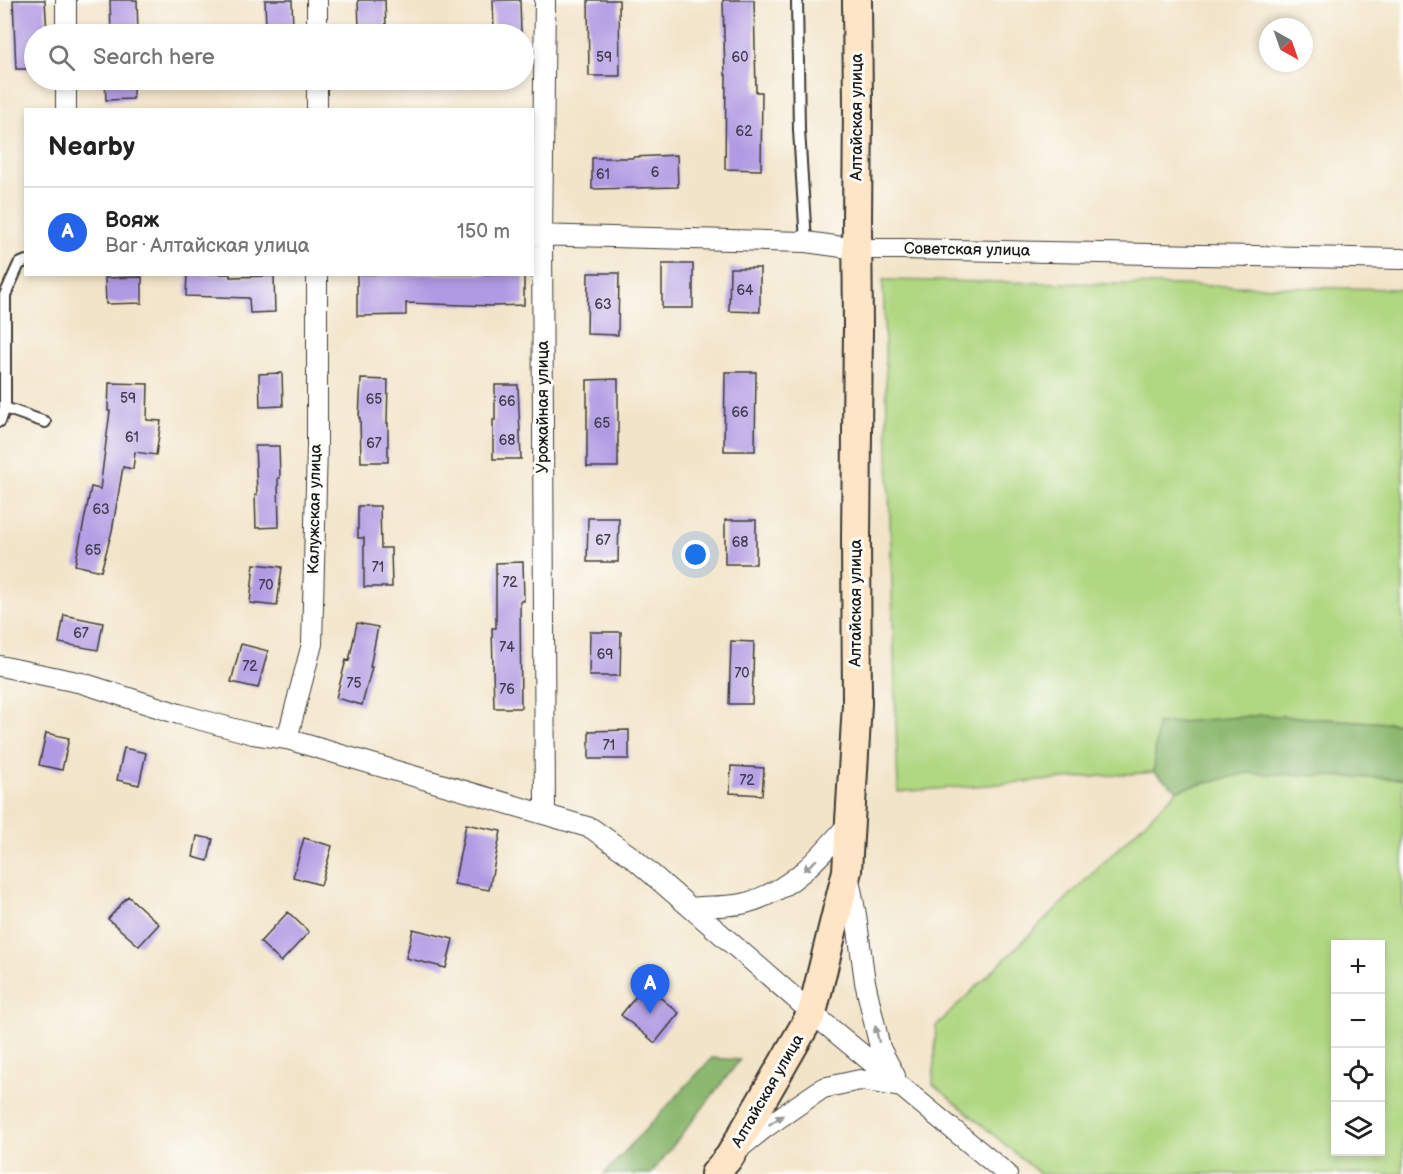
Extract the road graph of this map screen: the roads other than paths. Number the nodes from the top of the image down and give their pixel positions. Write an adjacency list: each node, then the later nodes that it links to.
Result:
1 (66, 0): 6 (street)
2 (317, 0): 7 (street)
3 (544, 0): 12 (street, Урожайная улица)
4 (797, 0): 13 (lane)
5 (857, 0): 14 (main road, Алтайская улица)
6 (66, 24)
7 (317, 24)
8 (66, 90): 10 (street)
9 (317, 90): 11 (street)
10 (66, 108)
11 (317, 108)
12 (537, 235): 13 (street, Советская улица); 23 (street, Урожайная улица)
13 (806, 242): 14 (street, Советская улица)
14 (857, 249): 15 (street, Советская улица); 24 (main road, Алтайская улица)
15 (1403, 259)
16 (24, 262): 18 (lane)
17 (317, 276): 22 (street, Калужская улица)
18 (5, 408): 19 (lane); 20 (lane)
19 (0, 421)
20 (45, 422)
21 (0, 666): 22 (street)
22 (286, 739): 23 (street)
23 (545, 814): 26 (street)
24 (850, 822): 25 (main road, Алтайская улица); 26 (street, one-way to 26)
25 (847, 870): 27 (main road, Алтайская улица); 28 (street, one-way to 25)
26 (691, 908): 27 (street)
27 (812, 1013): 28 (street); 29 (main road, Алтайская улица)
28 (901, 1087): 29 (street, one-way to 28); 30 (street)
29 (723, 1165)
30 (1007, 1174)

